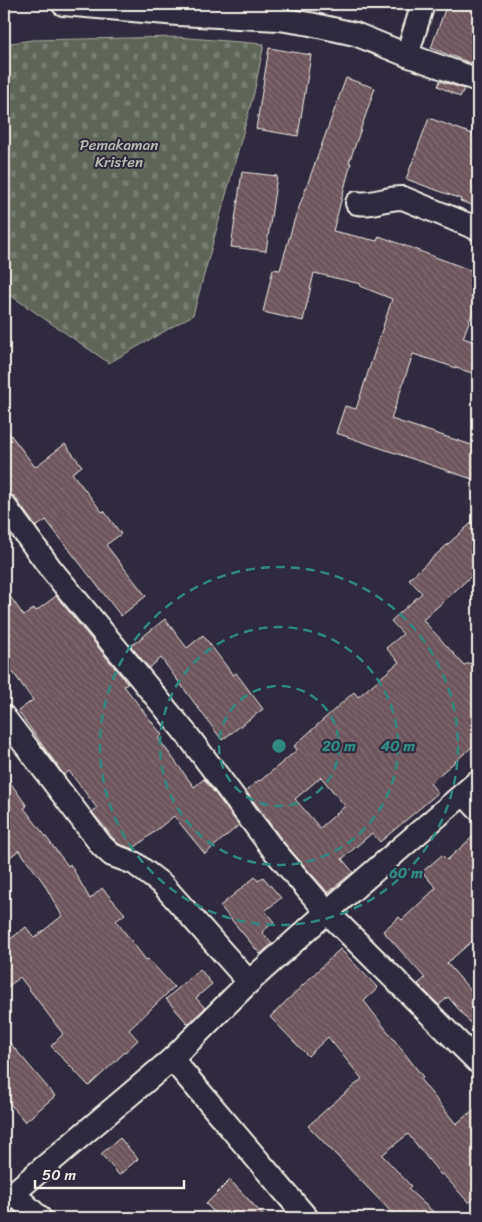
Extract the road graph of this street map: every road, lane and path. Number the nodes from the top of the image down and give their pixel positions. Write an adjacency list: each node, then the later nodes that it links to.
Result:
1 (62, 4): 3 (street)
2 (423, 4): 3 (street)
3 (407, 55): 4 (street)
4 (478, 80)
5 (357, 203): 6 (street)
6 (478, 229)
7 (4, 505): 10 (street)
8 (4, 717): 11 (street)
9 (474, 795): 10 (street)
10 (327, 912): 11 (street); 13 (street)
11 (249, 982): 12 (street)
12 (172, 1059): 14 (street); 16 (street)
13 (478, 1062)
14 (8, 1197): 15 (street)
15 (40, 1218)
16 (307, 1218)

